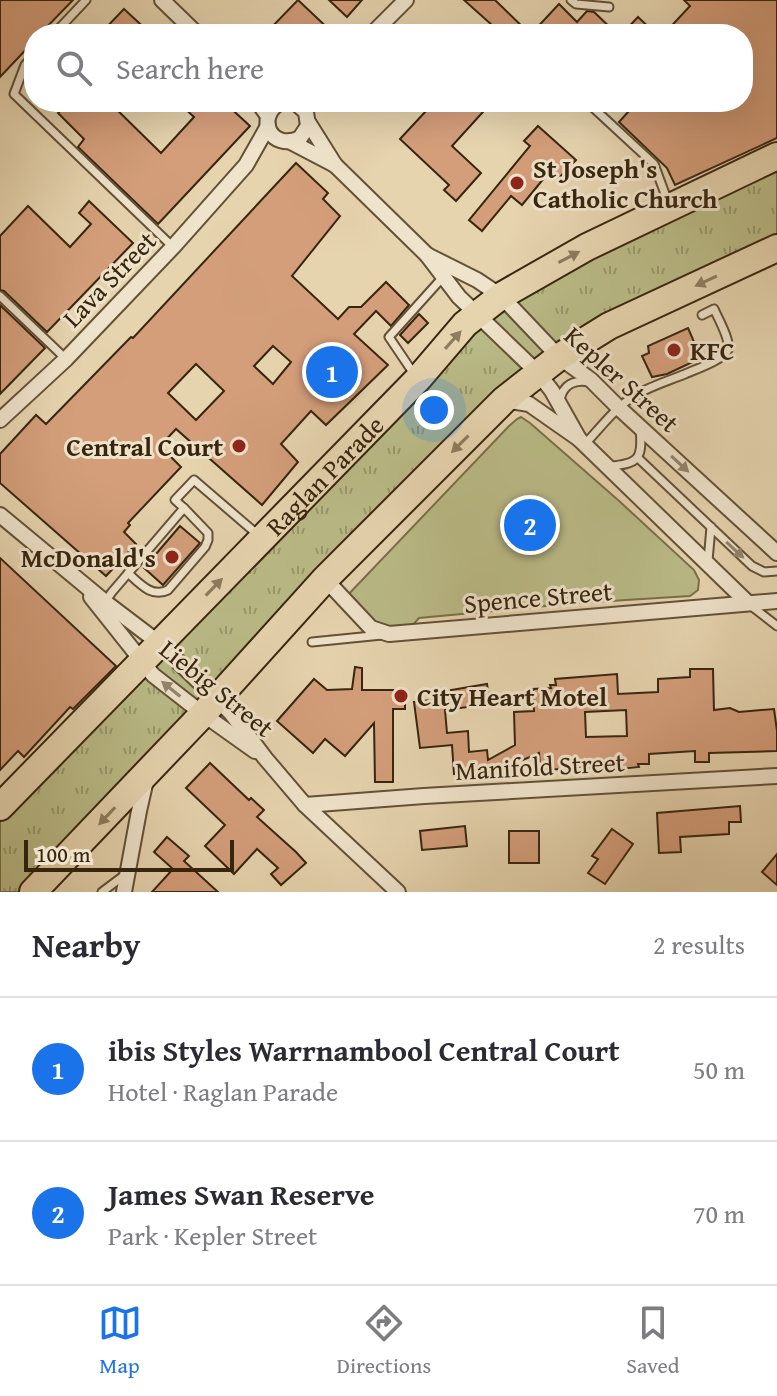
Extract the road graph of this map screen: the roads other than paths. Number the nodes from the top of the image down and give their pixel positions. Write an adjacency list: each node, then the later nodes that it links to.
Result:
1 (86, 0): 6 (lane)
2 (162, 0): 7 (street)
3 (406, 0): 8 (street)
4 (571, 0): 5 (lane)
5 (609, 7)
6 (63, 24)
7 (187, 24)
8 (382, 24)
9 (24, 68): 10 (lane)
10 (24, 104)
11 (33, 112): 22 (lane)
12 (263, 112): 16 (street)
13 (271, 112): 16 (street, Lava Street)
14 (598, 112): 21 (lane)
15 (311, 113): 17 (street, Lava Street); 20 (street, Kepler Street)
16 (268, 121): 17 (street, Kepler Street); 19 (street, Lava Street)
17 (287, 142): 19 (street, Lava Street); 20 (street, Kepler Street)
18 (777, 156): 21 (highway, Raglan Parade)
19 (246, 165): 22 (street, Lava Street)
20 (335, 165): 24 (street, Kepler Street)
21 (669, 208): 27 (highway, Raglan Parade, one-way to 21)
22 (173, 247): 31 (street, Lava Street)
23 (777, 248): 30 (highway, one-way to 30)
24 (427, 255): 25 (street, Kepler Street); 27 (street, Kepler Street)
25 (443, 277): 28 (street, Kepler Street); 33 (lane)
26 (0, 296): 31 (lane)
27 (501, 296): 28 (highway, Raglan Parade); 30 (street, Kepler Street)
28 (476, 314): 32 (street, Kepler Street); 33 (highway, Raglan Parade, one-way to 28)
29 (702, 315): 37 (lane)
30 (559, 357): 32 (highway); 34 (street, Kepler Street)
31 (66, 359): 38 (street, Lava Street)
32 (538, 373): 35 (highway); 36 (street, Kepler Street)
33 (418, 379): 46 (highway, Raglan Parade)
34 (594, 383): 36 (lane); 37 (street, Kepler Street)
35 (504, 400): 40 (street, Kepler Street); 51 (highway, one-way to 51)
36 (561, 406): 40 (street, Kepler Street)
37 (619, 408): 39 (street, Kepler Street); 40 (lane)
38 (0, 420)
39 (640, 427): 41 (lane); 47 (street, Kepler Street, one-way to 47)
40 (582, 442): 42 (street, Kepler Street)
41 (638, 458): 42 (lane); 45 (lane)
42 (607, 466): 48 (street, Kepler Street)
43 (184, 508): 46 (lane); 50 (lane); 50 (lane)
44 (0, 515): 52 (street, Liebig Street)
45 (711, 527): 48 (lane); 49 (lane, one-way to 49)
46 (262, 538): 59 (highway, Raglan Parade, one-way to 46)
47 (777, 553)
48 (707, 563): 55 (street, Kepler Street)
49 (777, 571)
50 (128, 573): 54 (lane)
51 (325, 579): 57 (street, Spence Street); 60 (highway)
52 (79, 581): 54 (street, Liebig Street); 59 (street, Liebig Street)
53 (777, 601): 55 (street, Spence Street)
54 (105, 602): 59 (street, Liebig Street)
55 (748, 603): 56 (lane); 57 (street, Spence Street)
56 (777, 626)
57 (398, 634): 58 (lane)
58 (312, 642)
59 (151, 652): 60 (street, Liebig Street); 60 (street, Liebig Street, one-way to 59); 65 (highway, Raglan Parade)
60 (210, 706): 61 (street, Liebig Street); 61 (street, Liebig Street); 62 (highway)
61 (265, 758): 64 (street, Liebig Street)
62 (149, 772): 66 (street); 67 (highway, one-way to 67)
63 (777, 776): 64 (street, Manifold Street)
64 (305, 805): 70 (street, Liebig Street)
65 (0, 807)
66 (128, 873): 68 (lane); 69 (street)
67 (33, 892)
68 (102, 892)
69 (124, 892)
70 (398, 892)

